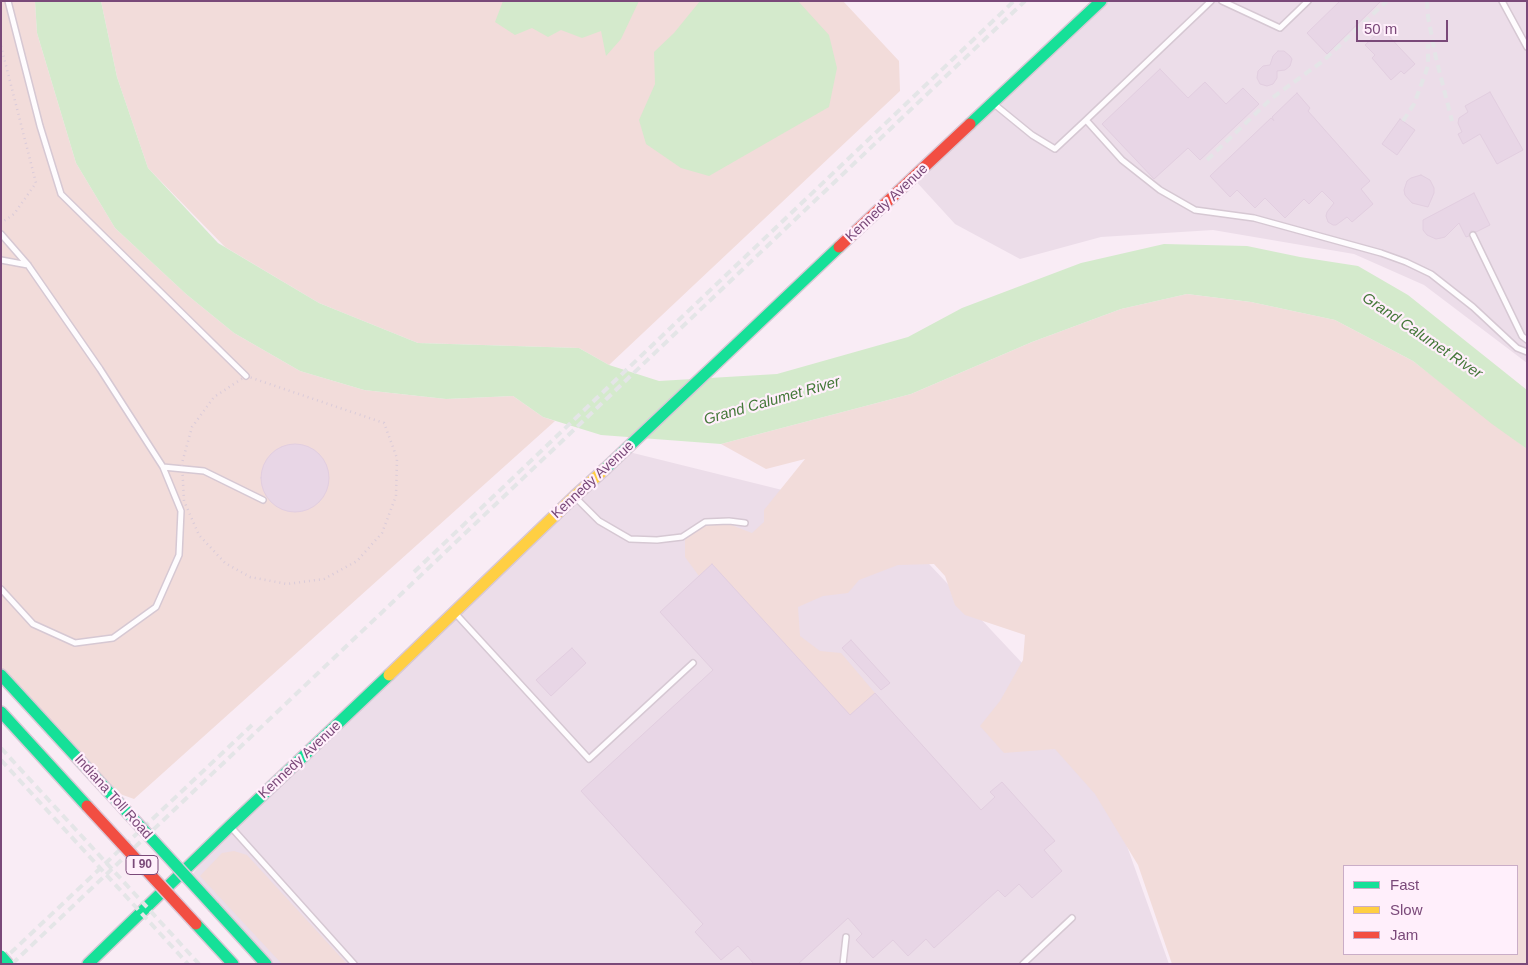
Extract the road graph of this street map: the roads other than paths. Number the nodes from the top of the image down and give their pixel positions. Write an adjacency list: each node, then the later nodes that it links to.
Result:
1 (8, 1): 16 (lane)
2 (1101, 1): 8 (main road, Kennedy Avenue)
3 (1211, 1): 9 (lane)
4 (1222, 1): 5 (lane)
5 (1308, 1)
6 (1502, 1): 7 (lane)
7 (1527, 47)
8 (993, 104): 9 (lane); 18 (main road, Kennedy Avenue)
9 (1086, 120): 15 (lane)
10 (1, 234): 13 (lane)
11 (1473, 235): 14 (lane)
12 (1, 260): 13 (lane)
13 (28, 265): 17 (lane)
14 (1527, 340)
15 (1527, 352)
16 (246, 376)
17 (162, 467): 19 (lane); 21 (lane)
18 (575, 496): 20 (lane); 22 (main road, Kennedy Avenue)
19 (263, 500)
20 (745, 523)
21 (1, 589)
22 (455, 613): 23 (lane); 26 (main road, Kennedy Avenue)
23 (692, 663)
24 (1, 675): 33 (main road, Indiana Toll Road / I 90, bridge)
25 (1, 712): 32 (main road, Indiana Toll Road / I 90, bridge)
26 (230, 826): 31 (main road, Kennedy Avenue); 34 (lane)
27 (1072, 918): 36 (lane)
28 (846, 937): 35 (lane)
29 (1, 956): 30 (main road, bridge)
30 (8, 964)
31 (88, 964)
32 (233, 964)
33 (266, 964)
34 (354, 964)
35 (843, 964)
36 (1023, 964)

